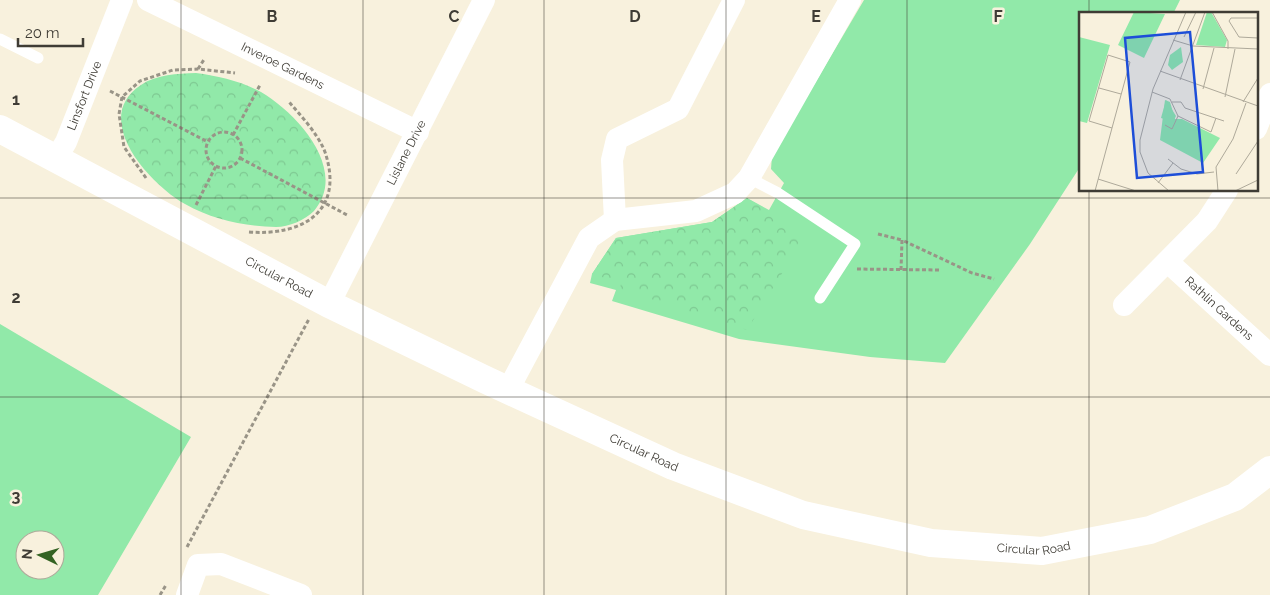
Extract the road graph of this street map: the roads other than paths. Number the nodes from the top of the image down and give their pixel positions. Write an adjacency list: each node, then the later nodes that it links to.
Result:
1 (122, 0): 12 (street, Linsfort Drive)
2 (148, 0): 11 (street, Inveroe Gardens)
3 (484, 0): 11 (street, Lislane Drive)
4 (734, 0): 15 (street)
5 (850, 0): 13 (street)
6 (0, 39): 7 (lane)
7 (38, 58)
8 (1270, 94): 9 (street)
9 (1258, 124)
10 (0, 129): 12 (street, Circular Road)
11 (418, 132): 18 (street, Lislane Drive)
12 (55, 160): 18 (street, Circular Road)
13 (749, 178): 15 (street); 17 (lane)
14 (1226, 191): 16 (street)
15 (615, 220): 21 (street)
16 (1168, 262): 19 (street); 20 (street, Rathlin Gardens)
17 (820, 298)
18 (329, 304): 21 (street, Circular Road)
19 (1124, 305)
20 (1270, 355)
21 (508, 390): 22 (street, Circular Road)
22 (1270, 470)
23 (187, 595): 24 (street)
24 (301, 595)

